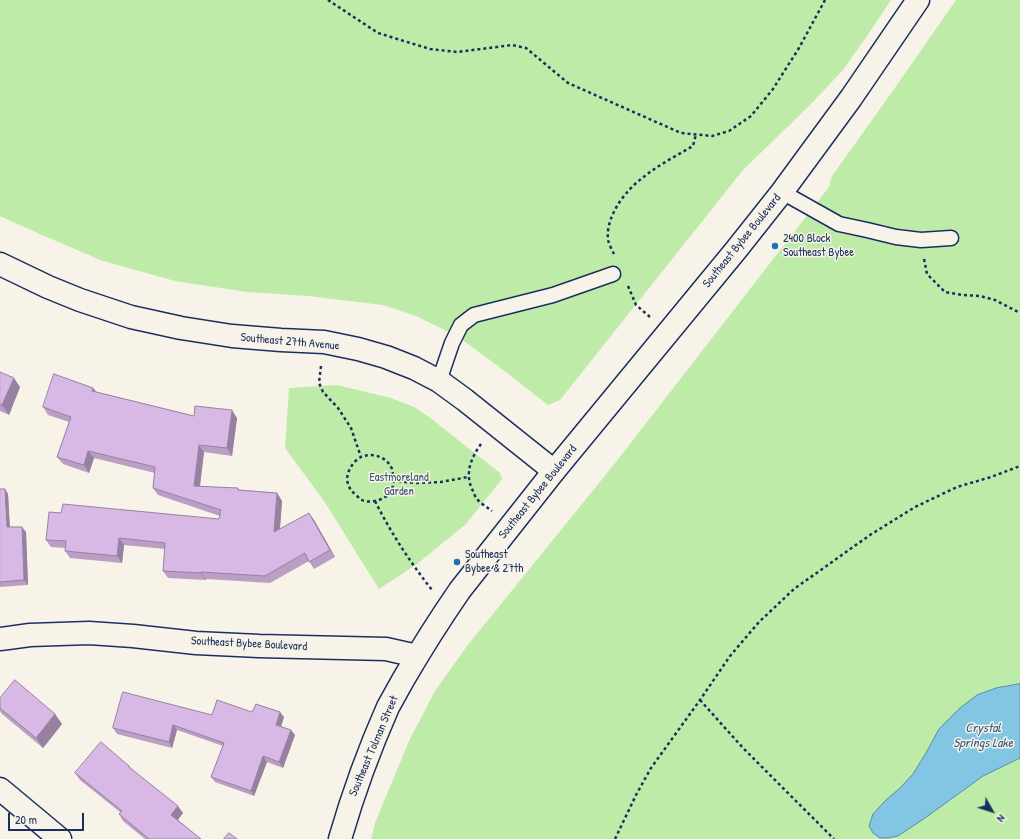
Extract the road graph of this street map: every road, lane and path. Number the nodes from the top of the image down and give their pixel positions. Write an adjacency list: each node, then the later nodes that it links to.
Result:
1 (328, 0): 4 (path)
2 (824, 0): 4 (path)
3 (918, 0): 5 (street, Southeast Bybee Boulevard)
4 (696, 134): 8 (path)
5 (782, 192): 7 (lane); 13 (street, Southeast Bybee Boulevard)
6 (951, 238): 7 (lane)
7 (921, 240): 12 (path)
8 (616, 258)
9 (0, 264): 14 (street, Southeast 27th Avenue)
10 (613, 274): 15 (lane)
11 (627, 284): 13 (path)
12 (1020, 313)
13 (668, 332): 19 (street, Southeast Bybee Boulevard)
14 (324, 342): 15 (street, Southeast 27th Avenue); 17 (path)
15 (439, 381): 16 (street, Southeast 27th Avenue)
16 (496, 424): 19 (street, Southeast 27th Avenue); 20 (path)
17 (361, 457): 21 (path); 22 (path)
18 (1020, 466): 27 (path)
19 (554, 471): 23 (street, Southeast Bybee Boulevard)
20 (468, 477): 21 (path); 23 (path)
21 (394, 481): 22 (path)
22 (375, 501): 24 (path)
23 (511, 526): 24 (street, Southeast Bybee Boulevard)
24 (447, 609): 26 (street, Southeast Bybee Boulevard)
25 (0, 639): 26 (street, Southeast Bybee Boulevard)
26 (417, 656): 30 (street, Southeast Tolman Street)
27 (700, 700): 31 (path); 32 (path)
28 (0, 789): 29 (street)
29 (60, 839)
30 (340, 839)
31 (615, 839)
32 (834, 839)

